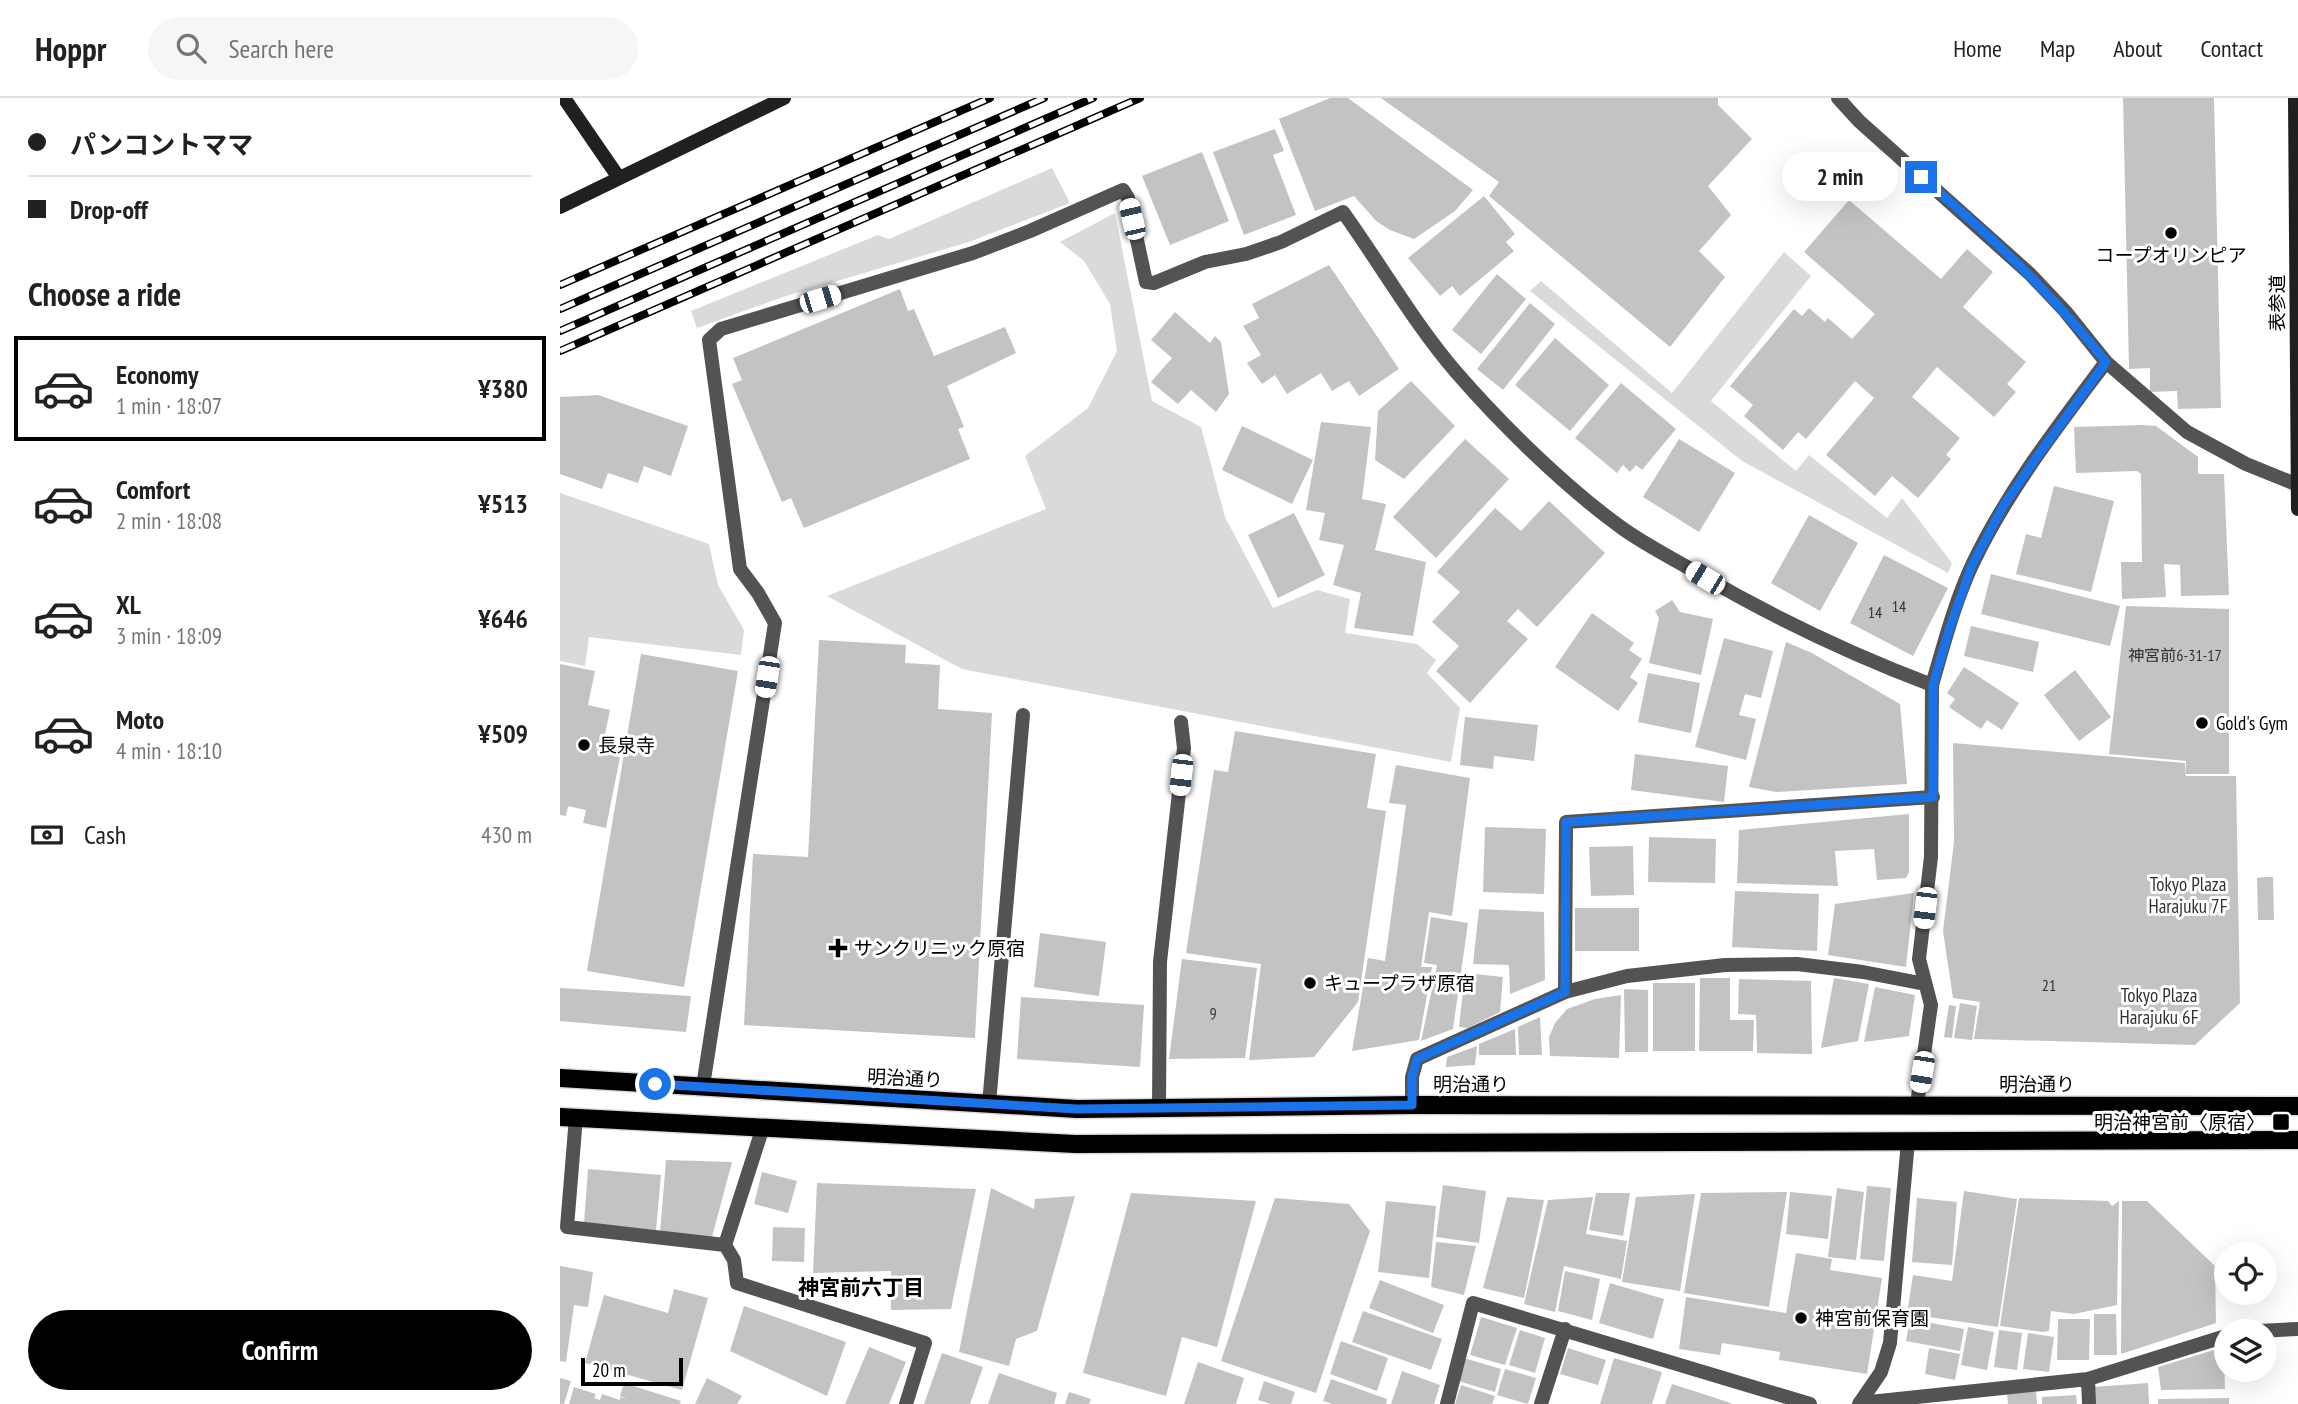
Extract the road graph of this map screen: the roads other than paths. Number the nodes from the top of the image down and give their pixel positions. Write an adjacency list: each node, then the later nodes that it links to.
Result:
1 (564, 98): 5 (main road)
2 (784, 98): 5 (main road)
3 (1838, 98): 7 (street)
4 (2295, 98): 8 (main road, 表参道)
5 (620, 178): 6 (main road)
6 (560, 207)
7 (2106, 362): 8 (street); 10 (street)
8 (2298, 485): 9 (main road, 表参道)
9 (2298, 509)
10 (1933, 685): 13 (street); 17 (street)
11 (1023, 715): 18 (street)
12 (1181, 722): 22 (street)
13 (1933, 797): 14 (street); 15 (street)
14 (1925, 984): 15 (street); 19 (street)
15 (1565, 992): 20 (street)
16 (560, 1079): 17 (main road, 明治通り)
17 (703, 1086): 18 (main road, 明治通り)
18 (989, 1104): 22 (main road, 明治通り)
19 (1917, 1104): 20 (main road, 明治通り); 21 (main road, 明治通り)
20 (1412, 1105): 22 (main road, 明治通り)
21 (2298, 1106)
22 (1159, 1109)
23 (568, 1117): 24 (main road); 27 (street)
24 (763, 1127): 25 (main road); 27 (street)
25 (1908, 1140): 26 (main road); 33 (street)
26 (2298, 1140)
27 (725, 1245): 34 (street)
28 (1565, 1329): 35 (street); 36 (street); 37 (street)
29 (2298, 1329): 30 (street)
30 (2277, 1330)
31 (2214, 1340): 32 (street)
32 (2088, 1379): 33 (street); 38 (street)
33 (1860, 1403)
34 (906, 1404)
35 (1447, 1404)
36 (1541, 1404)
37 (1810, 1404)
38 (2089, 1404)

